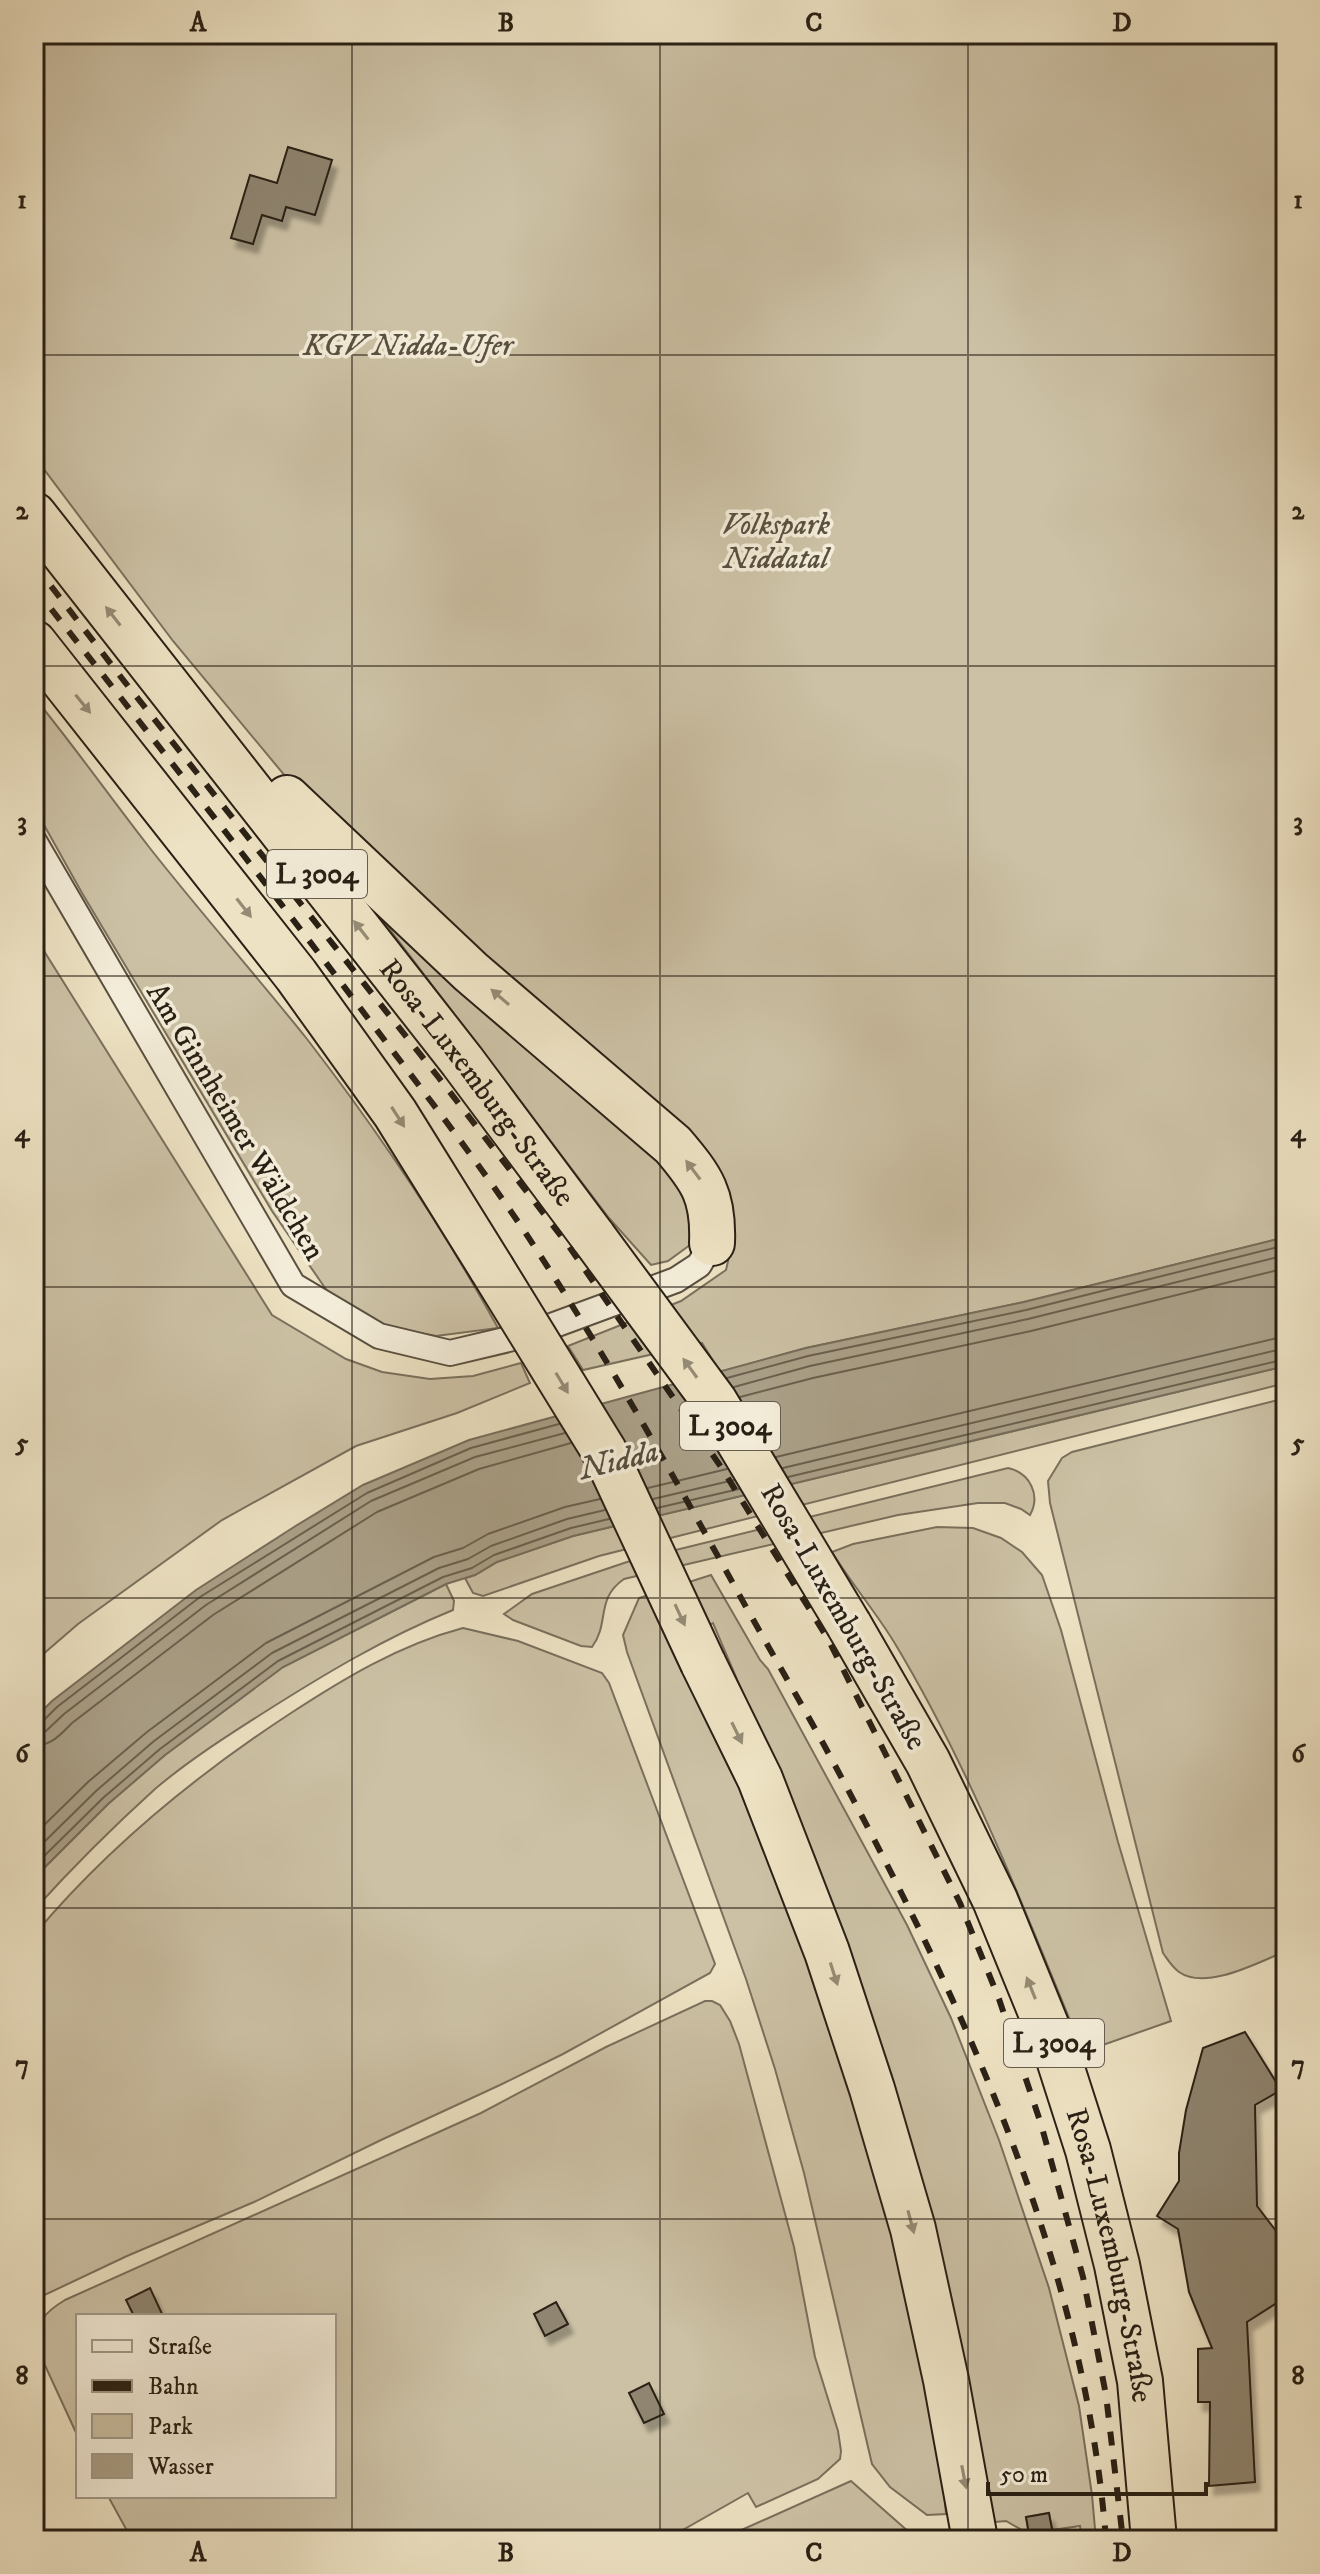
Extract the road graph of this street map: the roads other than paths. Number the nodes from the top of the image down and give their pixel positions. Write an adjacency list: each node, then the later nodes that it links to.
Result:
1 (34, 515): 3 (highway, Rosa-Luxemburg-Straße / L 3004, one-way to 1)
2 (34, 643): 7 (highway, L 3004, one-way to 7, bridge)
3 (146, 658): 5 (highway, one-way to 3); 6 (highway, Rosa-Luxemburg-Straße / L 3004, one-way to 3, bridge)
4 (34, 841): 5 (street, Am Ginnheimer Wäldchen)
5 (712, 1243)
6 (1152, 2519)
7 (974, 2531)

